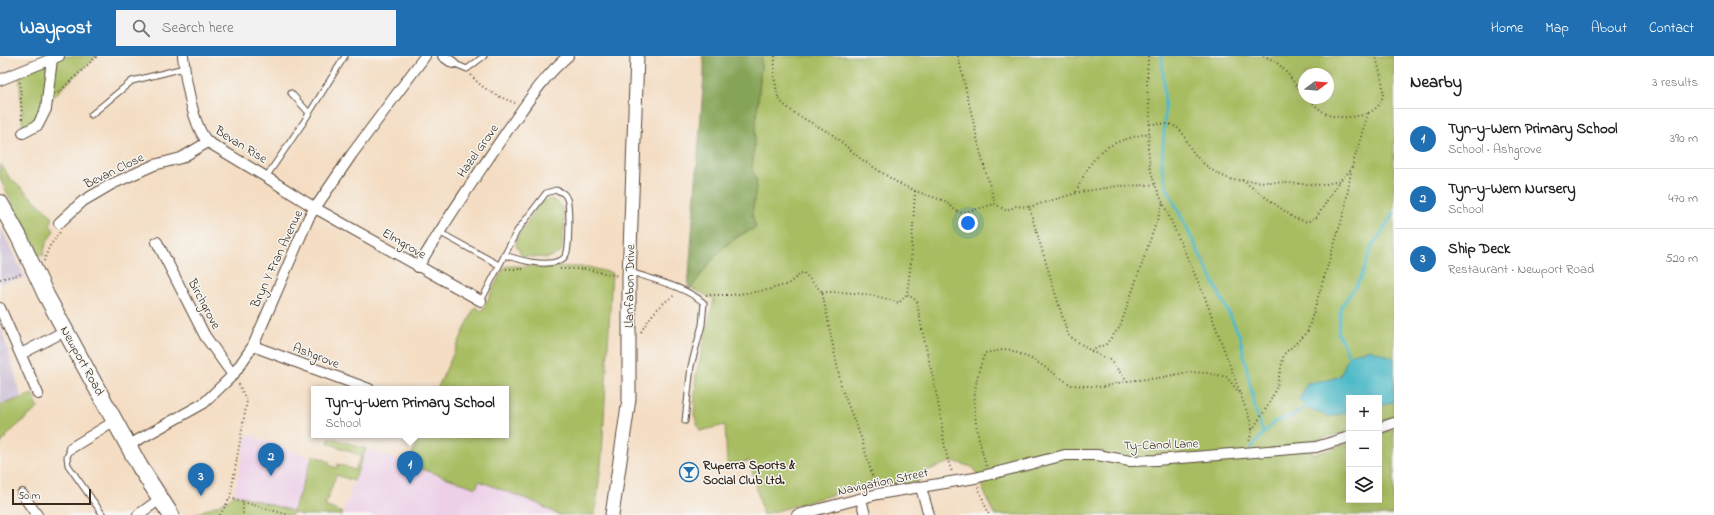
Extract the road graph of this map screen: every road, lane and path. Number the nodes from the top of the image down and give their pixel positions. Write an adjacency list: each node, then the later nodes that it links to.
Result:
1 (97, 56): 23 (path)
2 (183, 56): 16 (street, Bevan Rise)
3 (345, 56): 25 (lane)
4 (425, 56): 43 (street, Bryn Y Fran Avenue)
5 (443, 56): 15 (street)
6 (484, 56): 17 (lane)
7 (568, 56): 24 (street, Hazel Grove)
8 (637, 56): 53 (street, Llanfabon Drive)
9 (775, 56): 37 (path)
10 (958, 56): 41 (path)
11 (1148, 56): 28 (path)
12 (1263, 56): 20 (path)
13 (1376, 56): 26 (path)
14 (55, 58): 18 (street); 23 (street)
15 (453, 62): 17 (lane)
16 (184, 68): 27 (lane); 31 (street, Bevan Rise)
17 (466, 69): 24 (path)
18 (19, 71): 19 (street); 29 (path)
19 (0, 80)
20 (1298, 88)
21 (291, 93): 25 (lane)
22 (1314, 104): 26 (path)
23 (47, 106): 29 (street)
24 (524, 106): 45 (street, Hazel Grove)
25 (309, 113): 33 (lane)
26 (1368, 113): 32 (path)
27 (91, 115)
28 (1150, 124): 30 (path); 34 (path)
29 (23, 133)
30 (1150, 133): 36 (path); 38 (path)
31 (208, 142): 33 (street, Bevan Rise); 44 (street, Bevan Close)
32 (1351, 170): 35 (path); 75 (path)
33 (266, 176): 43 (street, Bevan Rise)
34 (1242, 180): 35 (path); 35 (path)
35 (1339, 181)
36 (1155, 184): 38 (path); 40 (path)
37 (915, 191): 41 (path); 57 (path)
38 (1076, 193): 42 (path)
39 (0, 203): 52 (main road, Newport Road)
40 (1163, 203): 64 (path); 70 (path)
41 (995, 204): 42 (path)
42 (1029, 207): 64 (path)
43 (315, 208): 48 (street, Elmgrove); 62 (street, Bryn Y Fran Avenue)
44 (59, 223): 52 (path)
45 (439, 232): 48 (street, Hazel Grove); 49 (lane)
46 (157, 242): 66 (street, Birchgrove)
47 (504, 255): 47 (lane); 49 (lane)
48 (418, 267): 59 (street, Elmgrove)
49 (498, 267): 50 (path); 59 (lane)
50 (531, 269)
51 (553, 269): 53 (path)
52 (34, 271): 54 (path); 61 (main road, Newport Road)
53 (629, 274): 55 (lane); 63 (street, Llanfabon Drive)
54 (0, 279)
55 (683, 290): 58 (lane); 63 (path)
56 (822, 292): 57 (path); 58 (path); 85 (path)
57 (907, 294): 82 (path)
58 (697, 296): 72 (lane)
59 (481, 301)
60 (0, 308): 65 (street)
61 (65, 331): 65 (street); 71 (main road, Newport Road)
62 (254, 346): 66 (street, Bryn Y Fran Avenue); 68 (street, Ashgrove)
63 (629, 349): 97 (street, Llanfabon Drive)
64 (1091, 351): 67 (path)
65 (21, 354): 69 (street)
66 (233, 375): 77 (street, Bryn Y Fran Avenue); 86 (path)
67 (1127, 381): 70 (path); 80 (path)
68 (361, 386)
69 (38, 394)
70 (1240, 394): 75 (path)
71 (115, 421): 77 (main road, Newport Road); 78 (street)
72 (685, 421)
73 (1394, 423): 74 (street)
74 (1382, 427)
75 (1252, 430): 79 (path)
76 (1346, 438): 79 (street, Ty-Canol Lane)
77 (129, 445): 87 (main road, Newport Road)
78 (71, 448): 91 (lane)
79 (1244, 453): 80 (street, Ty-Canol Lane)
80 (989, 475): 81 (street, Ty-Canol Lane)
81 (974, 478): 82 (street, Navigation Street); 101 (path)
82 (955, 480): 83 (street, Navigation Street)
83 (921, 488): 85 (street, Navigation Street); 100 (street)
84 (22, 494): 90 (street)
85 (878, 494): 88 (street, Navigation Street)
86 (230, 498): 89 (path); 94 (path)
87 (160, 499): 92 (street); 93 (main road, Newport Road)
88 (861, 499): 98 (street, Navigation Street); 99 (street)
89 (243, 502): 95 (path); 96 (path)
90 (37, 515)
91 (103, 515)
92 (138, 515)
93 (172, 515)
94 (220, 515)
95 (243, 515)
96 (289, 515)
97 (612, 515)
98 (797, 515)
99 (865, 515)
100 (929, 515)
101 (989, 515)

